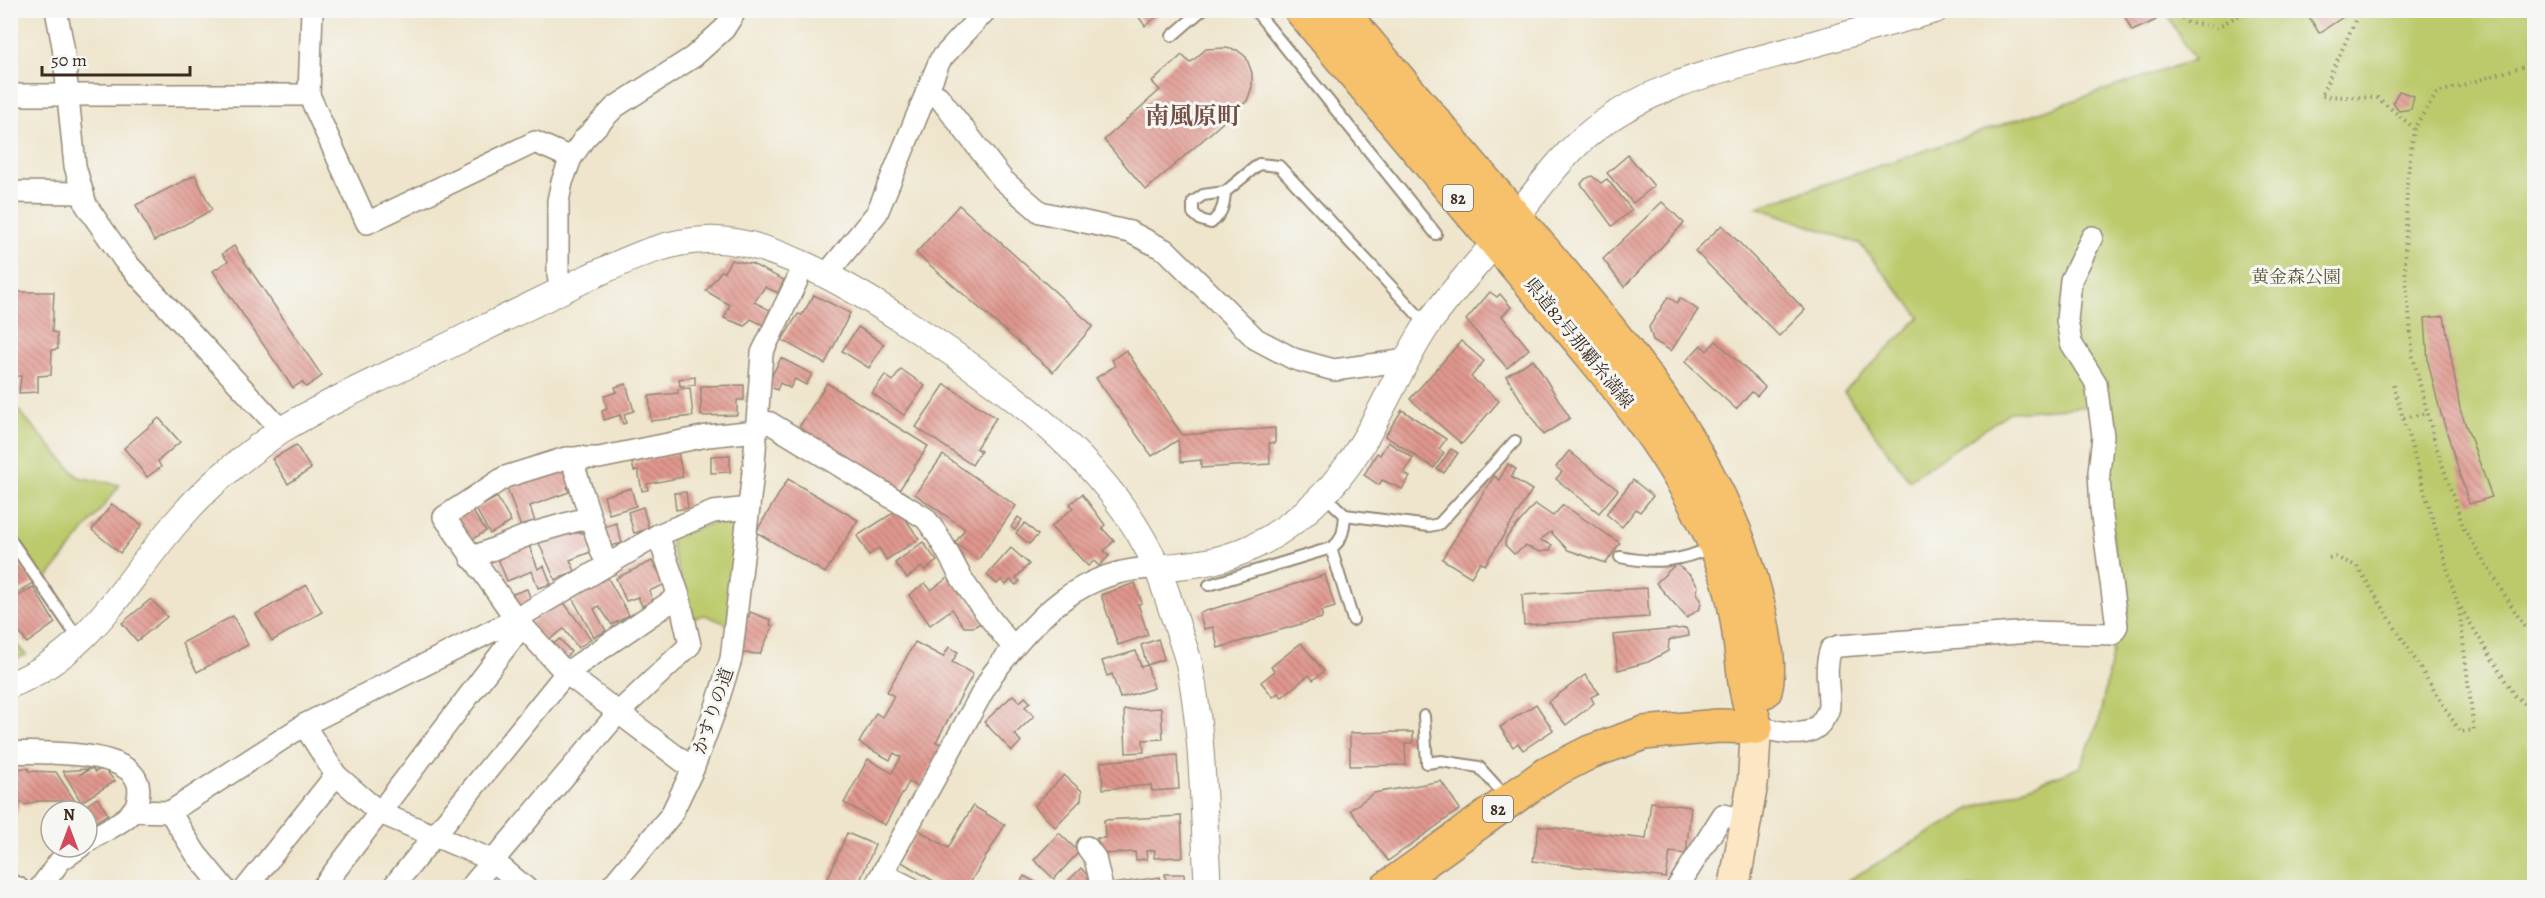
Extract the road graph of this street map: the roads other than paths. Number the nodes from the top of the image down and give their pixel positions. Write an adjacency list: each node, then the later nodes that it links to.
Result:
1 (56, 10): 14 (street)
2 (312, 10): 13 (street)
3 (736, 10): 15 (street)
4 (986, 10): 11 (street, かすりの道)
5 (1202, 10): 10 (lane)
6 (1255, 10): 20 (lane)
7 (1301, 10): 19 (main road, 県道82号那覇糸満線 / 82)
8 (1340, 10): 19 (main road, 県道82号那覇糸満線 / 82)
9 (1935, 10): 19 (street)
10 (1172, 36)
11 (927, 92): 22 (street, かすりの道); 25 (street)
12 (10, 95): 14 (street)
13 (309, 95): 14 (street); 15 (street)
14 (68, 97): 18 (street)
15 (571, 158): 23 (street)
16 (10, 192): 18 (street)
17 (1225, 192): 24 (lane)
18 (83, 193): 27 (street)
19 (1505, 230): 24 (street); 36 (main road, 県道82号那覇糸満線 / 82); 53 (main road, 県道82号那覇糸満線 / 82)
20 (1436, 234)
21 (2092, 237): 53 (street)
22 (814, 271): 23 (street); 26 (street, かすりの道); 41 (street)
23 (561, 291): 27 (street)
24 (1427, 326): 25 (street)
25 (1407, 360): 30 (street)
26 (758, 425): 29 (street); 31 (street, かすりの道); 47 (street)
27 (281, 430): 46 (street)
28 (1515, 441): 32 (lane)
29 (580, 457): 33 (street); 39 (street)
30 (1324, 495): 32 (lane); 41 (street)
31 (748, 508): 34 (street); 55 (street, かすりの道)
32 (1345, 515): 37 (lane)
33 (590, 517): 39 (street); 40 (street)
34 (658, 535): 40 (street); 43 (street)
35 (10, 539): 46 (lane)
36 (1715, 546): 38 (lane); 53 (main road, 県道82号那覇糸満線 / 82)
37 (1331, 548): 42 (lane); 44 (lane)
38 (1620, 557)
39 (471, 558): 45 (street)
40 (610, 564): 45 (street)
41 (1157, 568): 47 (street); 80 (street)
42 (1209, 585)
43 (679, 596): 48 (street); 50 (street)
44 (1353, 620)
45 (519, 622): 48 (street); 52 (street); 60 (street)
46 (83, 638): 49 (street)
47 (1013, 647): 67 (street)
48 (566, 673): 50 (street); 63 (street)
49 (10, 685)
50 (618, 713): 55 (street); 66 (street)
51 (1424, 716): 57 (lane)
52 (304, 725): 56 (street); 59 (street)
53 (1756, 727): 57 (main road, 82); 61 (main road)
54 (10, 752): 58 (street)
55 (693, 769): 77 (street, かすりの道)
56 (336, 775): 60 (street); 72 (street)
57 (1509, 801): 81 (main road, 82)
58 (132, 811): 59 (street); 62 (street)
59 (170, 812): 71 (street)
60 (380, 813): 63 (street); 73 (street)
61 (1747, 820): 82 (street); 83 (main road)
62 (99, 835)
63 (433, 836): 66 (street); 74 (street)
64 (1087, 847): 79 (street)
65 (63, 859): 70 (street)
66 (492, 860): 75 (street); 76 (street)
67 (879, 881): 78 (street)
68 (10, 885): 69 (street)
69 (18, 888)
70 (40, 888)
71 (224, 888)
72 (246, 888)
73 (322, 888)
74 (392, 888)
75 (470, 888)
76 (526, 888)
77 (610, 888)
78 (911, 888)
79 (1102, 888)
80 (1208, 888)
81 (1387, 888)
82 (1677, 888)
83 (1734, 888)

